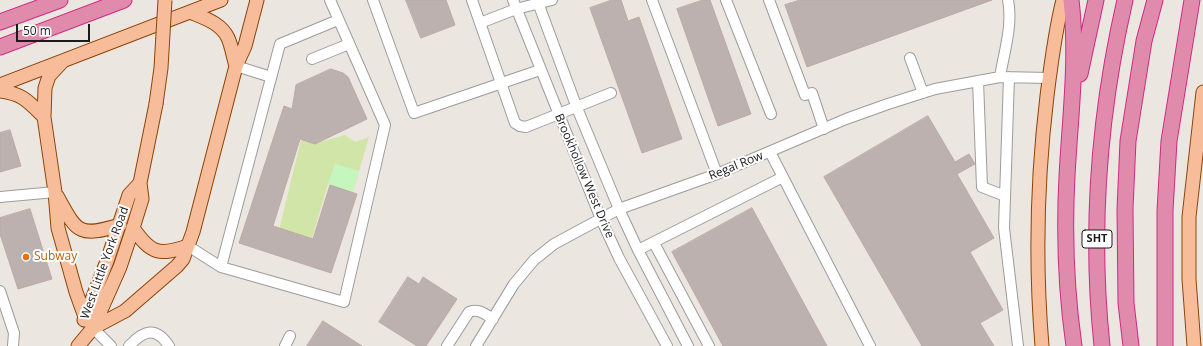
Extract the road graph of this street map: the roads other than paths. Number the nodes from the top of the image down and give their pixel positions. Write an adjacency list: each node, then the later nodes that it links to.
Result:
1 (60, 0): 25 (highway)
2 (124, 0): 29 (highway)
3 (165, 0): 54 (main road, West Little York Road, bridge)
4 (221, 0): 23 (main road)
5 (257, 0): 33 (main road)
6 (330, 0): 24 (street)
7 (373, 0): 39 (street)
8 (472, 0): 26 (street)
9 (552, 0): 21 (street)
10 (652, 0): 52 (street)
11 (726, 0): 47 (street)
12 (769, 0): 50 (street)
13 (1008, 0): 36 (street)
14 (1063, 0): 37 (main road)
15 (1072, 0): 46 (highway)
16 (1096, 0): 46 (highway)
17 (1125, 0): 88 (highway, SHT)
18 (1155, 0): 89 (highway, SHT)
19 (1192, 0): 27 (highway)
20 (1196, 0): 27 (highway)
21 (538, 2): 22 (street); 45 (street, Brookhollow West Drive)
22 (515, 4): 26 (street); 34 (street, Brookhollow West Drive)
23 (190, 12): 32 (main road); 33 (main road)
24 (338, 20): 28 (street); 35 (street)
25 (0, 22)
26 (480, 23): 39 (street)
27 (1187, 30): 90 (highway)
28 (349, 44): 31 (street); 65 (street)
29 (0, 47)
30 (910, 58): 43 (street)
31 (312, 59)
32 (63, 60): 40 (main road); 49 (main road)
33 (236, 66): 35 (street); 63 (main road)
34 (540, 70): 39 (street); 48 (street, Brookhollow West Drive)
35 (271, 77): 65 (street)
36 (1004, 77): 37 (street, Regal Row); 38 (street, Regal Row); 56 (street)
37 (1049, 78): 86 (main road)
38 (978, 81): 43 (street, Regal Row); 56 (street)
39 (502, 83): 48 (street)
40 (0, 85)
41 (0, 91): 49 (main road)
42 (612, 93): 45 (street)
43 (923, 93): 50 (street, Regal Row)
44 (1202, 100): 91 (main road)
45 (577, 108): 48 (street); 58 (street, Brookhollow West Drive)
46 (1072, 108): 87 (highway)
47 (771, 114)
48 (558, 115): 59 (street, Brookhollow West Drive)
49 (44, 117): 55 (main road)
50 (824, 129): 51 (street, Regal Row)
51 (770, 152): 52 (street, Regal Row); 53 (street)
52 (717, 174): 58 (street, Regal Row)
53 (783, 177): 62 (street); 84 (street)
54 (140, 183): 60 (main road, West Little York Road); 61 (main road, West Little York Road)
55 (55, 192): 57 (street); 60 (main road); 68 (main road)
56 (1005, 196): 85 (street)
57 (0, 197)
58 (619, 209): 59 (street, Regal Row); 64 (street, Brookhollow West Drive)
59 (601, 219): 69 (street, Regal Row); 70 (street, Brookhollow West Drive)
60 (120, 225): 68 (main road, West Little York Road)
61 (133, 228): 63 (main road); 71 (main road, West Little York Road)
62 (654, 243): 64 (street); 83 (street)
63 (188, 246): 65 (street); 71 (main road)
64 (638, 250): 67 (street, Brookhollow West Drive)
65 (221, 267)
66 (0, 291): 73 (street)
67 (670, 311): 70 (street); 82 (street, Brookhollow West Drive)
68 (85, 317): 74 (main road, West Little York Road)
69 (493, 319): 79 (street); 80 (street, Regal Row)
70 (653, 320): 81 (street, Brookhollow West Drive)
71 (93, 328): 74 (main road, West Little York Road); 75 (street)
72 (290, 336): 78 (street)
73 (13, 346)
74 (78, 346)
75 (111, 346)
76 (129, 346): 77 (street)
77 (169, 346)
78 (284, 346)
79 (447, 346)
80 (476, 346)
81 (667, 346)
82 (688, 346)
83 (709, 346)
84 (870, 346)
85 (1018, 346)
86 (1042, 346)
87 (1074, 346)
88 (1102, 346)
89 (1131, 346)
90 (1165, 346)
91 (1194, 346)

